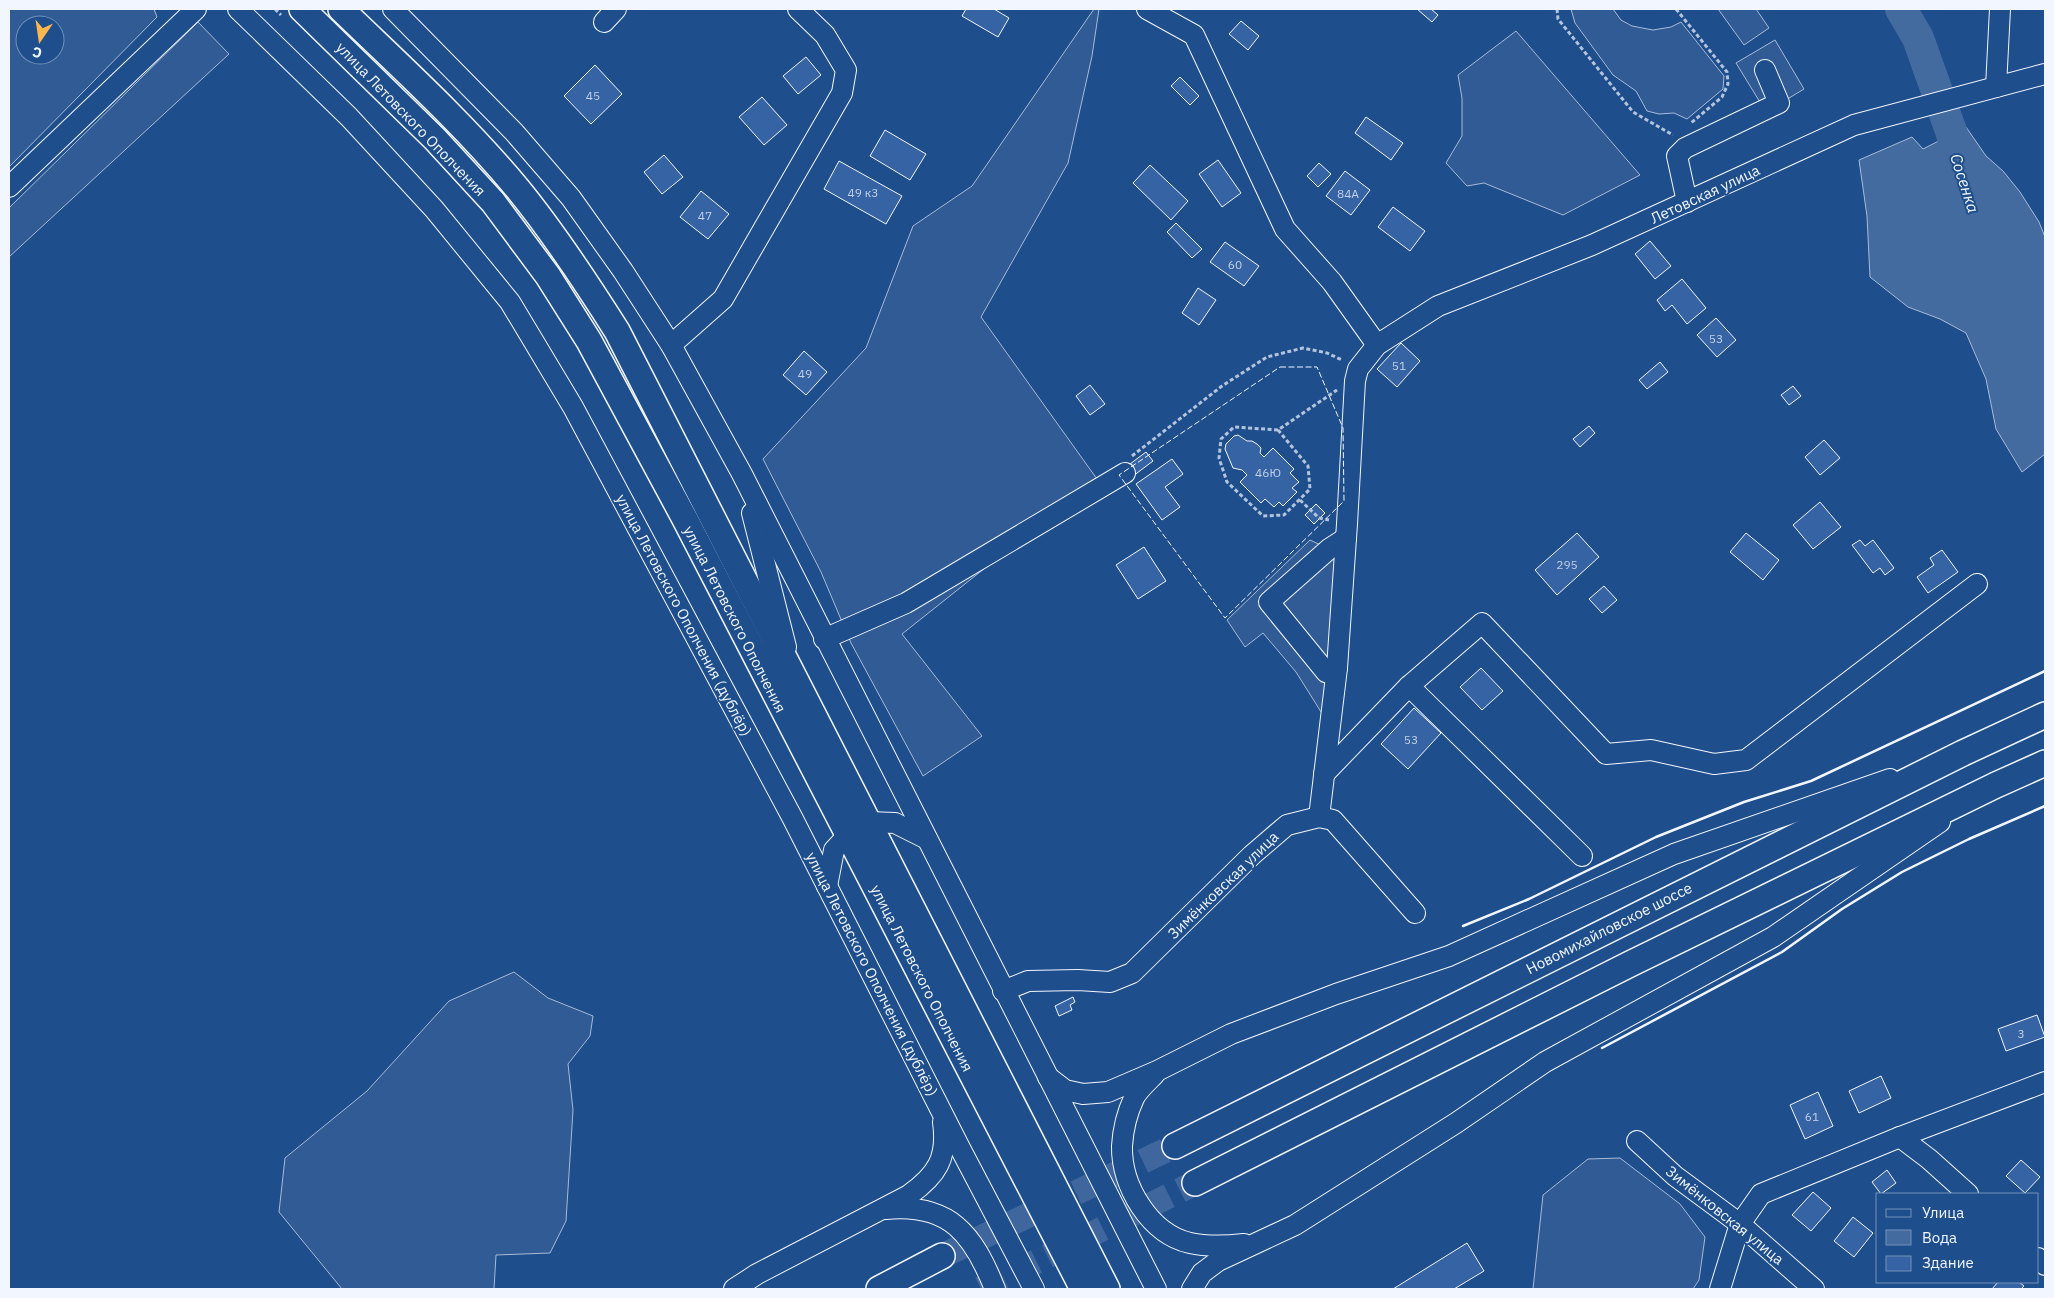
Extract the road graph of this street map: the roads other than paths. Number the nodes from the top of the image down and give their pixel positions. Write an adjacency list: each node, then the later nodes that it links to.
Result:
1 (196, 9): 12 (street)
2 (238, 9): 33 (street, улица Летовского Ополчения (дублёр))
3 (302, 9): 30 (main road, улица Летовского Ополчения)
4 (341, 9): 22 (main road, улица Летовского Ополчения)
5 (392, 9): 14 (street)
6 (798, 9): 14 (street)
7 (1147, 9): 15 (street)
8 (2000, 9): 11 (street)
9 (1764, 70): 13 (street)
10 (2045, 74): 11 (street, Летовская улица)
11 (1996, 86): 13 (street, Летовская улица)
12 (9, 187)
13 (1687, 202): 15 (street, Летовская улица)
14 (671, 345): 17 (street)
15 (1377, 345): 18 (street, Летовская улица)
16 (1125, 467): 20 (street)
17 (742, 474): 20 (street); 22 (street)
18 (1347, 531): 21 (street); 21 (street)
19 (1977, 584): 23 (street)
20 (824, 639): 31 (street)
21 (1337, 668): 27 (street)
22 (796, 683): 30 (main road, улица Летовского Ополчения)
23 (1409, 686): 27 (street); 32 (street)
24 (2045, 715): 25 (main road, Новомихайловское шоссе)
25 (1963, 753): 36 (street); 42 (main road, Новомихайловское шоссе)
26 (2045, 763): 28 (main road)
27 (1324, 774): 29 (street)
28 (1996, 785): 43 (main road); 47 (street)
29 (1319, 817): 34 (street); 35 (street, Зимёнковская улица)
30 (858, 828): 31 (street); 33 (street); 53 (main road, улица Летовского Ополчения); 54 (main road, улица Летовского Ополчения)
31 (925, 838): 35 (street)
32 (1582, 856)
33 (827, 886): 39 (street, улица Летовского Ополчения (дублёр))
34 (1415, 913)
35 (1003, 991): 37 (street)
36 (1157, 1071): 37 (street); 47 (street)
37 (1045, 1074): 55 (street)
38 (2045, 1082): 40 (street)
39 (942, 1112): 45 (street); 52 (street, улица Летовского Ополчения (дублёр))
40 (1900, 1137): 44 (street); 46 (street)
41 (1637, 1141): 46 (street, Зимёнковская улица)
42 (1175, 1146)
43 (1195, 1183)
44 (1967, 1193)
45 (880, 1210): 49 (street); 51 (street)
46 (1740, 1224): 57 (street); 58 (street, Зимёнковская улица)
47 (1254, 1244): 56 (street)
48 (942, 1256): 50 (main road)
49 (734, 1289)
50 (879, 1289)
51 (995, 1289)
52 (1034, 1289)
53 (1083, 1289)
54 (1107, 1289)
55 (1156, 1289)
56 (1192, 1289)
57 (1721, 1289)
58 (1814, 1289)

